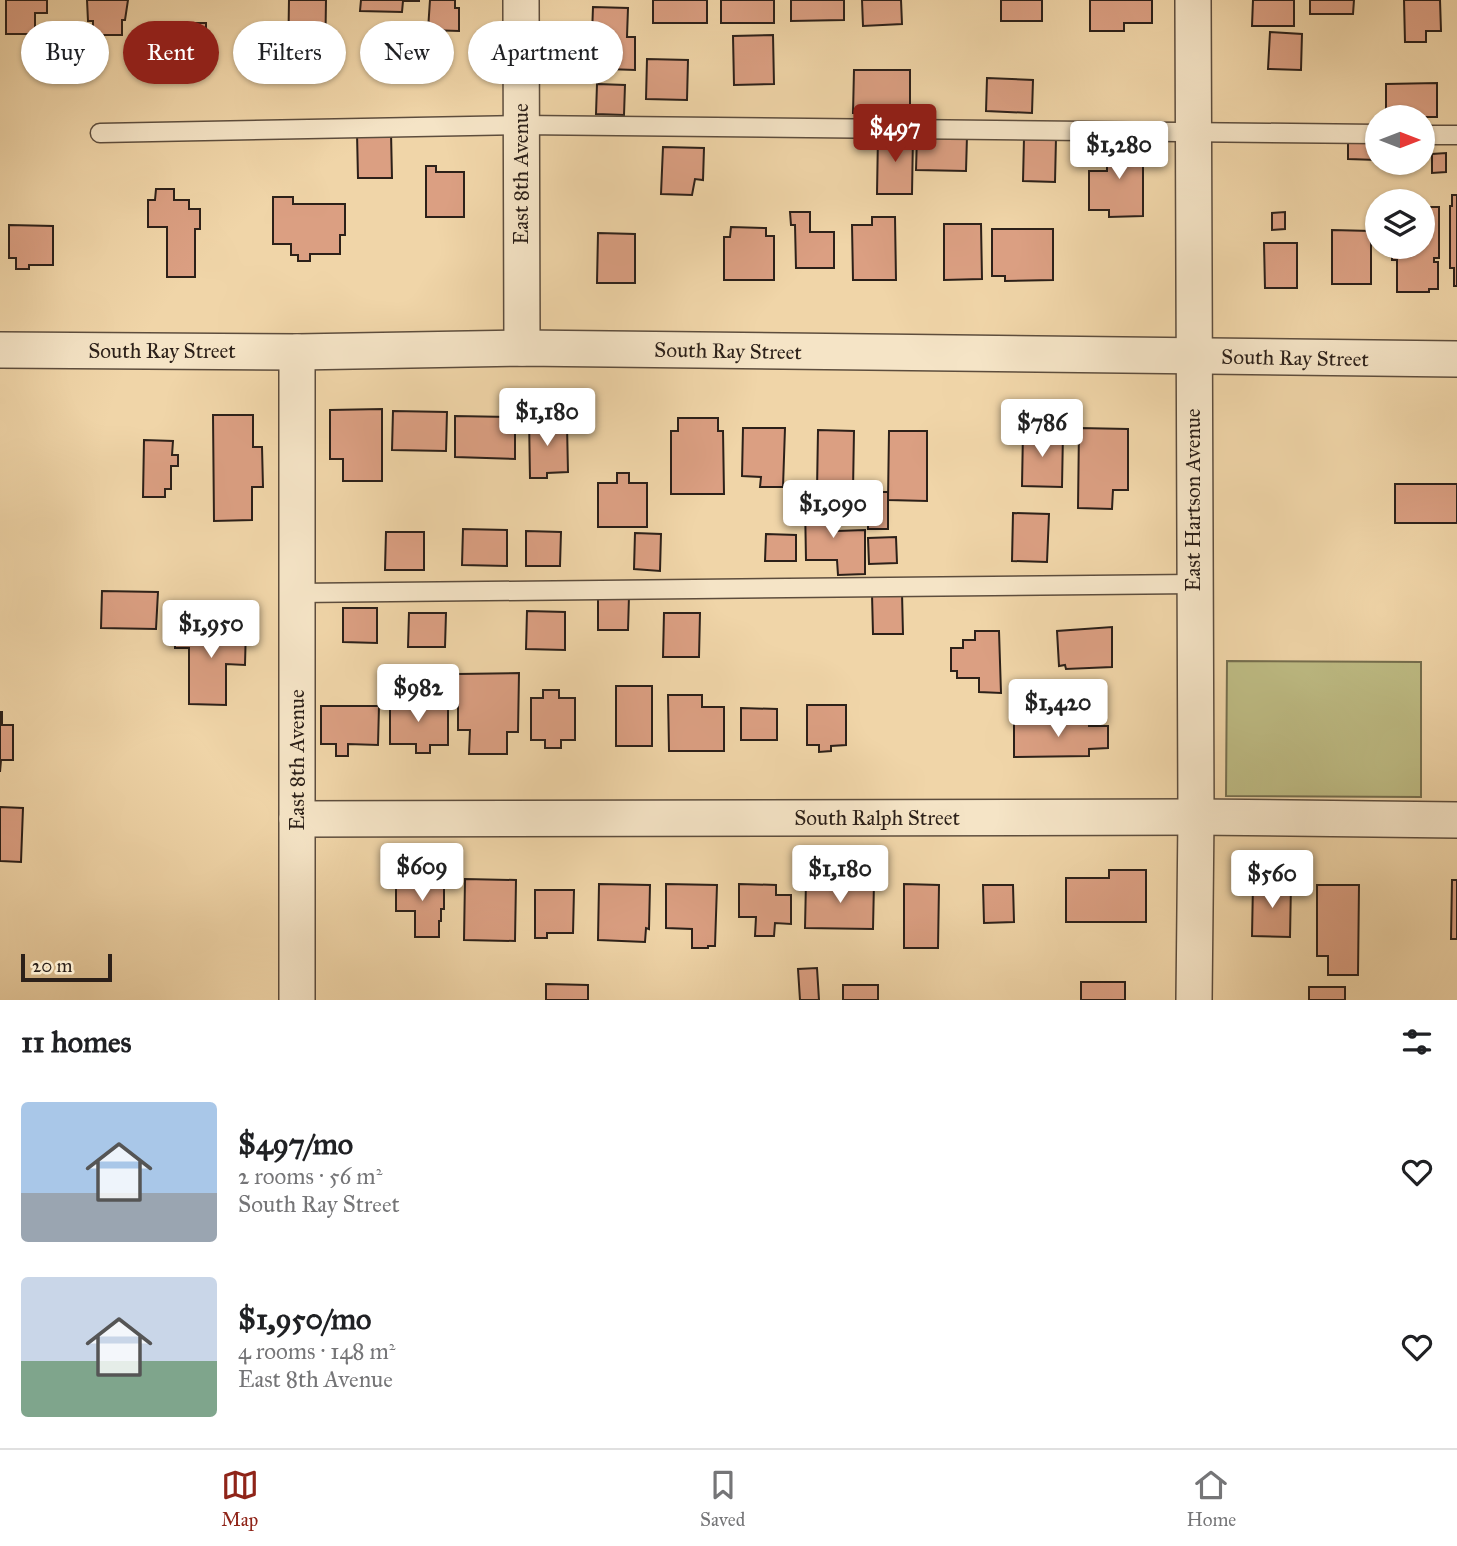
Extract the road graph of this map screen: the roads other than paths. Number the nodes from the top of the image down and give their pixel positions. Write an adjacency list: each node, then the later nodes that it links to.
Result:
1 (521, 0): 3 (street, East 8th Avenue)
2 (1193, 0): 5 (street, East Hartson Avenue)
3 (521, 125): 4 (lane); 5 (lane); 9 (street, East 8th Avenue)
4 (100, 133)
5 (1193, 133): 6 (lane); 12 (street, East Hartson Avenue)
6 (1365, 134)
7 (1435, 135): 8 (lane)
8 (1457, 135)
9 (522, 348): 11 (street, South Ray Street); 12 (street, South Ray Street)
10 (0, 350): 11 (street, South Ray Street)
11 (297, 352): 15 (street, East 8th Avenue)
12 (1193, 357): 13 (street, South Ray Street); 14 (street, East Hartson Avenue)
13 (1457, 359)
14 (1194, 584): 15 (lane); 16 (street, East Hartson Avenue)
15 (297, 593): 17 (street, East 8th Avenue)
16 (1196, 817): 17 (street, South Ralph Street); 18 (street, South Ralph Street); 20 (street, East Hartson Avenue)
17 (297, 818): 19 (street, East 8th Avenue)
18 (1457, 820)
19 (297, 1000)
20 (1194, 1000)

